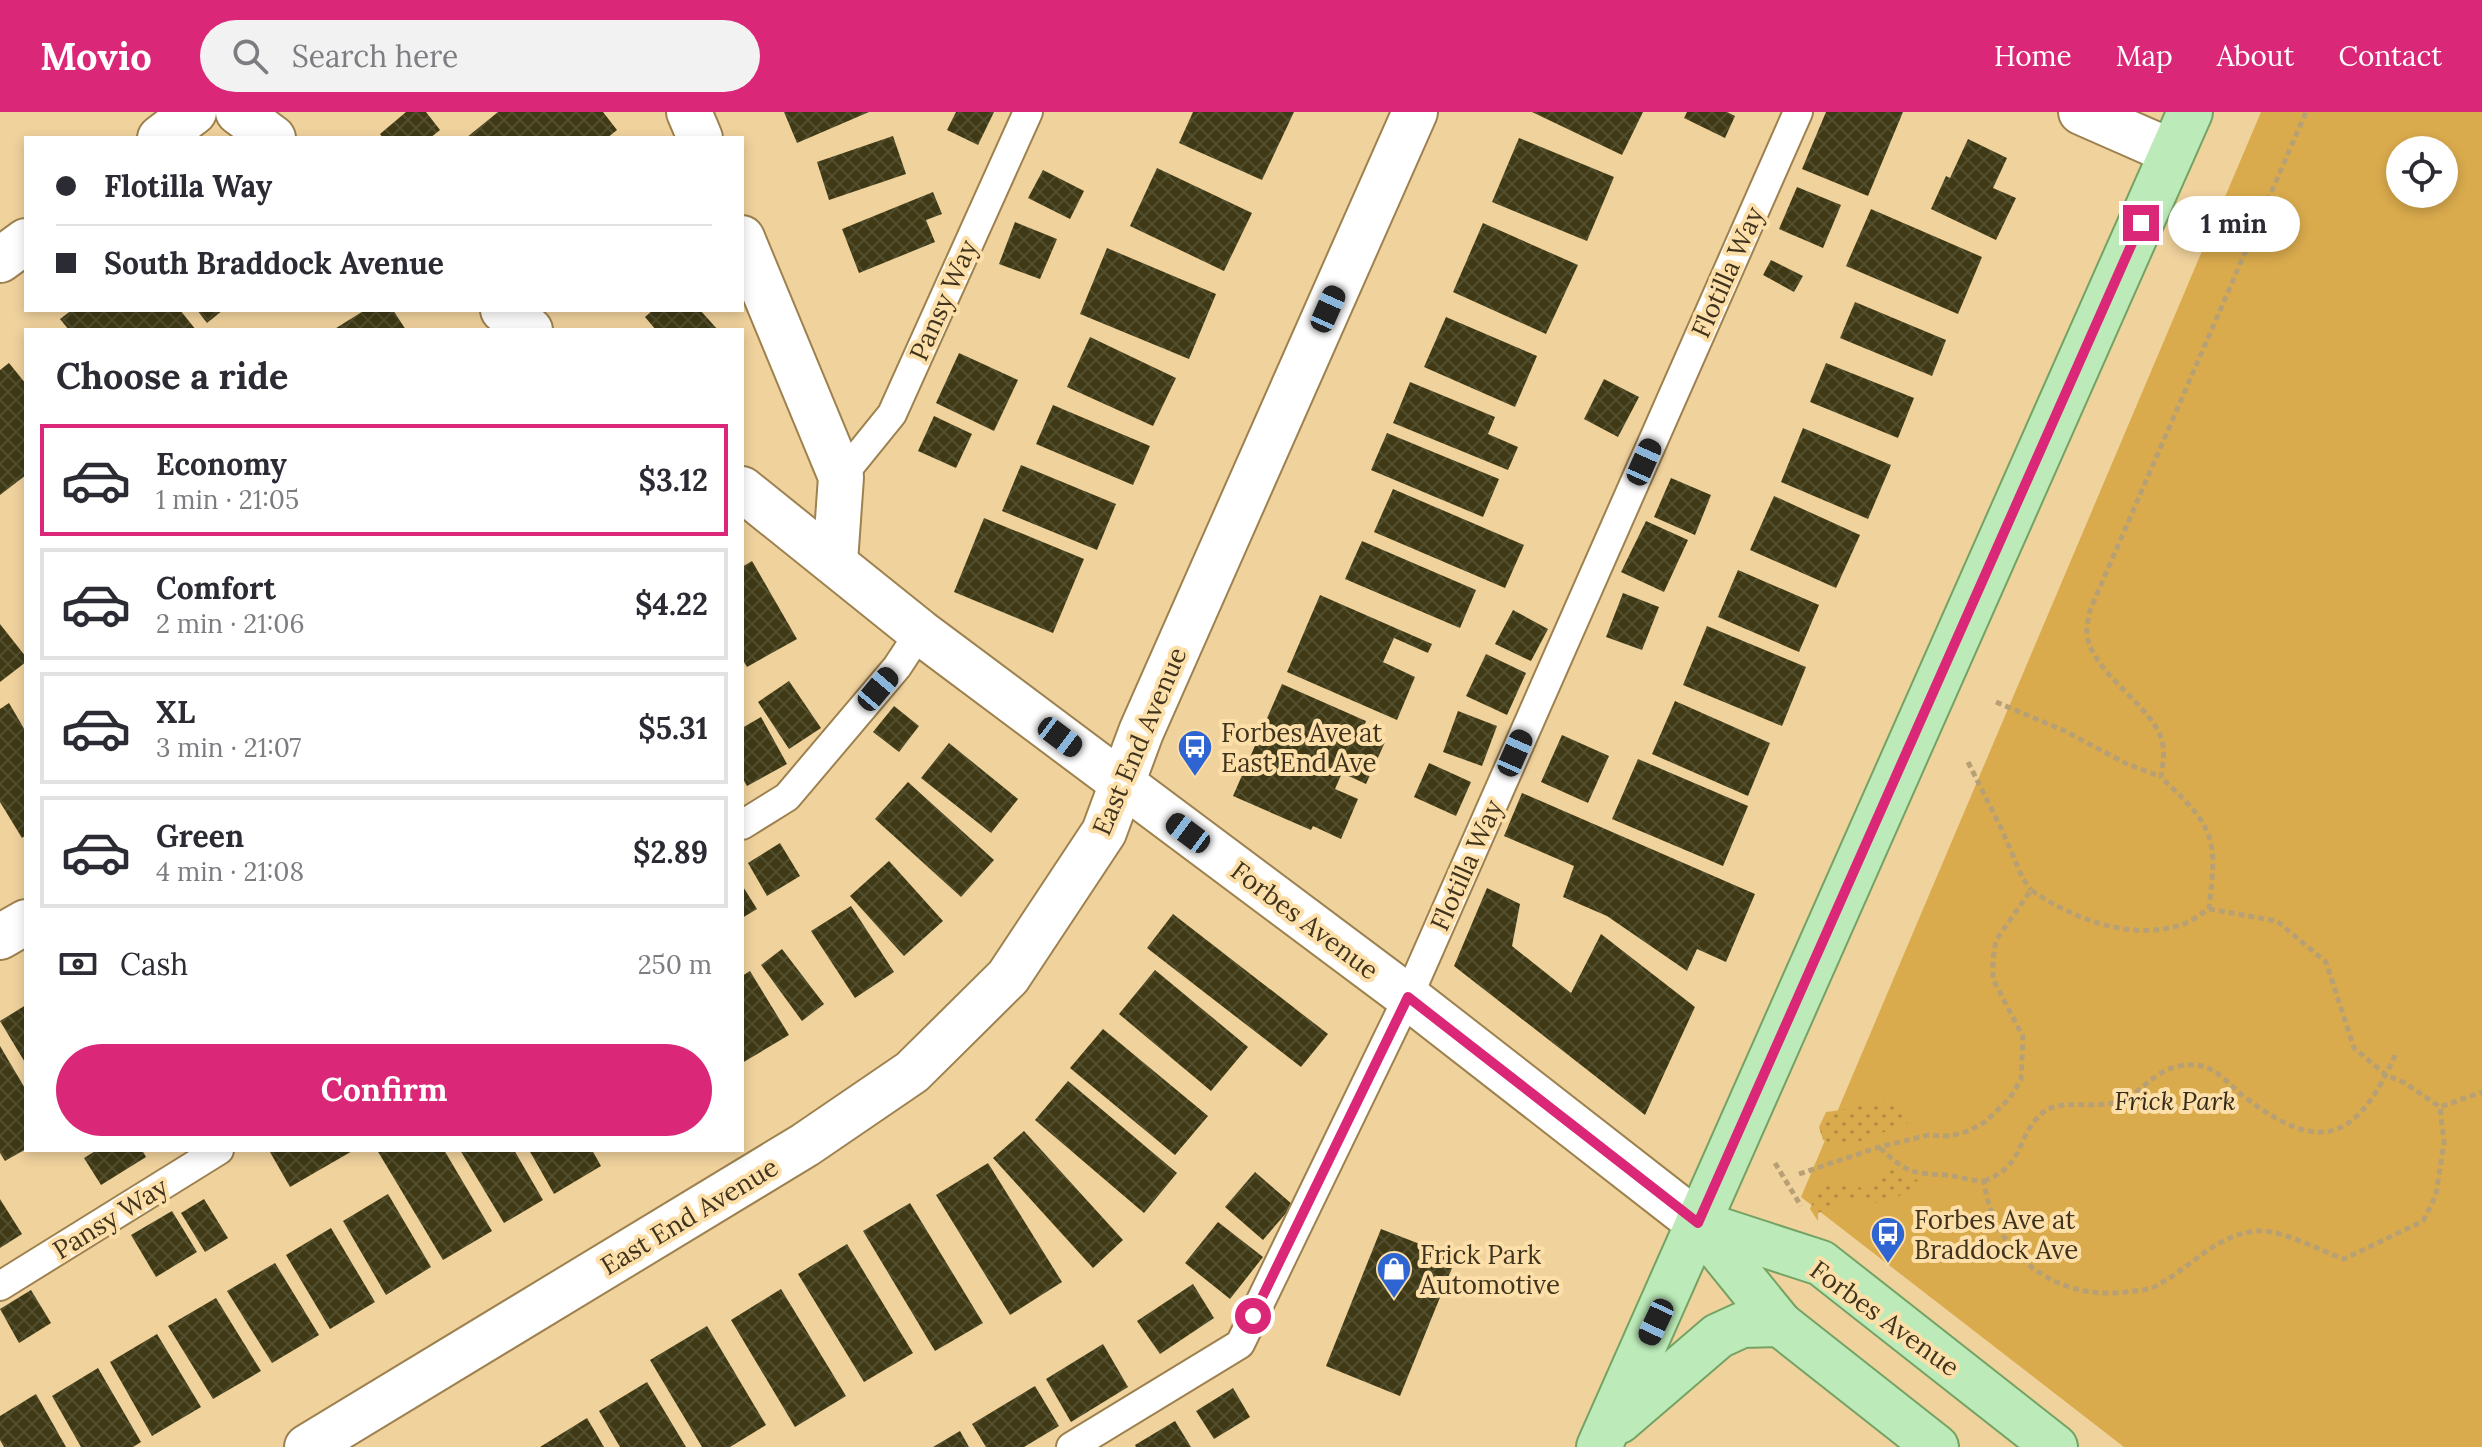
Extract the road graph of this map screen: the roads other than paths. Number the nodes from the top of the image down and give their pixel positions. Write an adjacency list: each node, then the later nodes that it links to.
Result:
1 (194, 112): 9 (street)
2 (238, 112): 10 (street)
3 (689, 112): 11 (street)
4 (1028, 112): 18 (lane, Pansy Way)
5 (1415, 112): 22 (street, East End Avenue)
6 (1798, 112): 26 (lane, Flotilla Way)
7 (2081, 112): 12 (street)
8 (2190, 112): 12 (main road)
9 (163, 136)
10 (270, 136)
11 (699, 136)
12 (2172, 152): 28 (main road)
13 (24, 242): 15 (street)
14 (744, 243): 18 (street)
15 (0, 260)
16 (506, 312): 17 (street)
17 (527, 328)
18 (841, 477): 20 (street)
19 (744, 491): 20 (street, Forbes Avenue)
20 (835, 562): 21 (street, Forbes Avenue)
21 (920, 632): 22 (street, Forbes Avenue); 23 (lane)
22 (1122, 784): 26 (street, Forbes Avenue); 32 (street, East End Avenue)
23 (744, 824)
24 (24, 923): 25 (street)
25 (0, 937)
26 (1408, 997): 28 (street, Forbes Avenue); 33 (lane, Flotilla Way)
27 (216, 1152): 29 (lane, Pansy Way)
28 (1698, 1223): 30 (main road, Forbes Avenue); 31 (main road); 35 (main road, Forbes Avenue)
29 (0, 1286)
30 (1780, 1324): 31 (main road); 34 (main road, Forbes Avenue)
31 (1602, 1440)
32 (307, 1447)
33 (1071, 1447)
34 (1936, 1447)
35 (2055, 1447)

